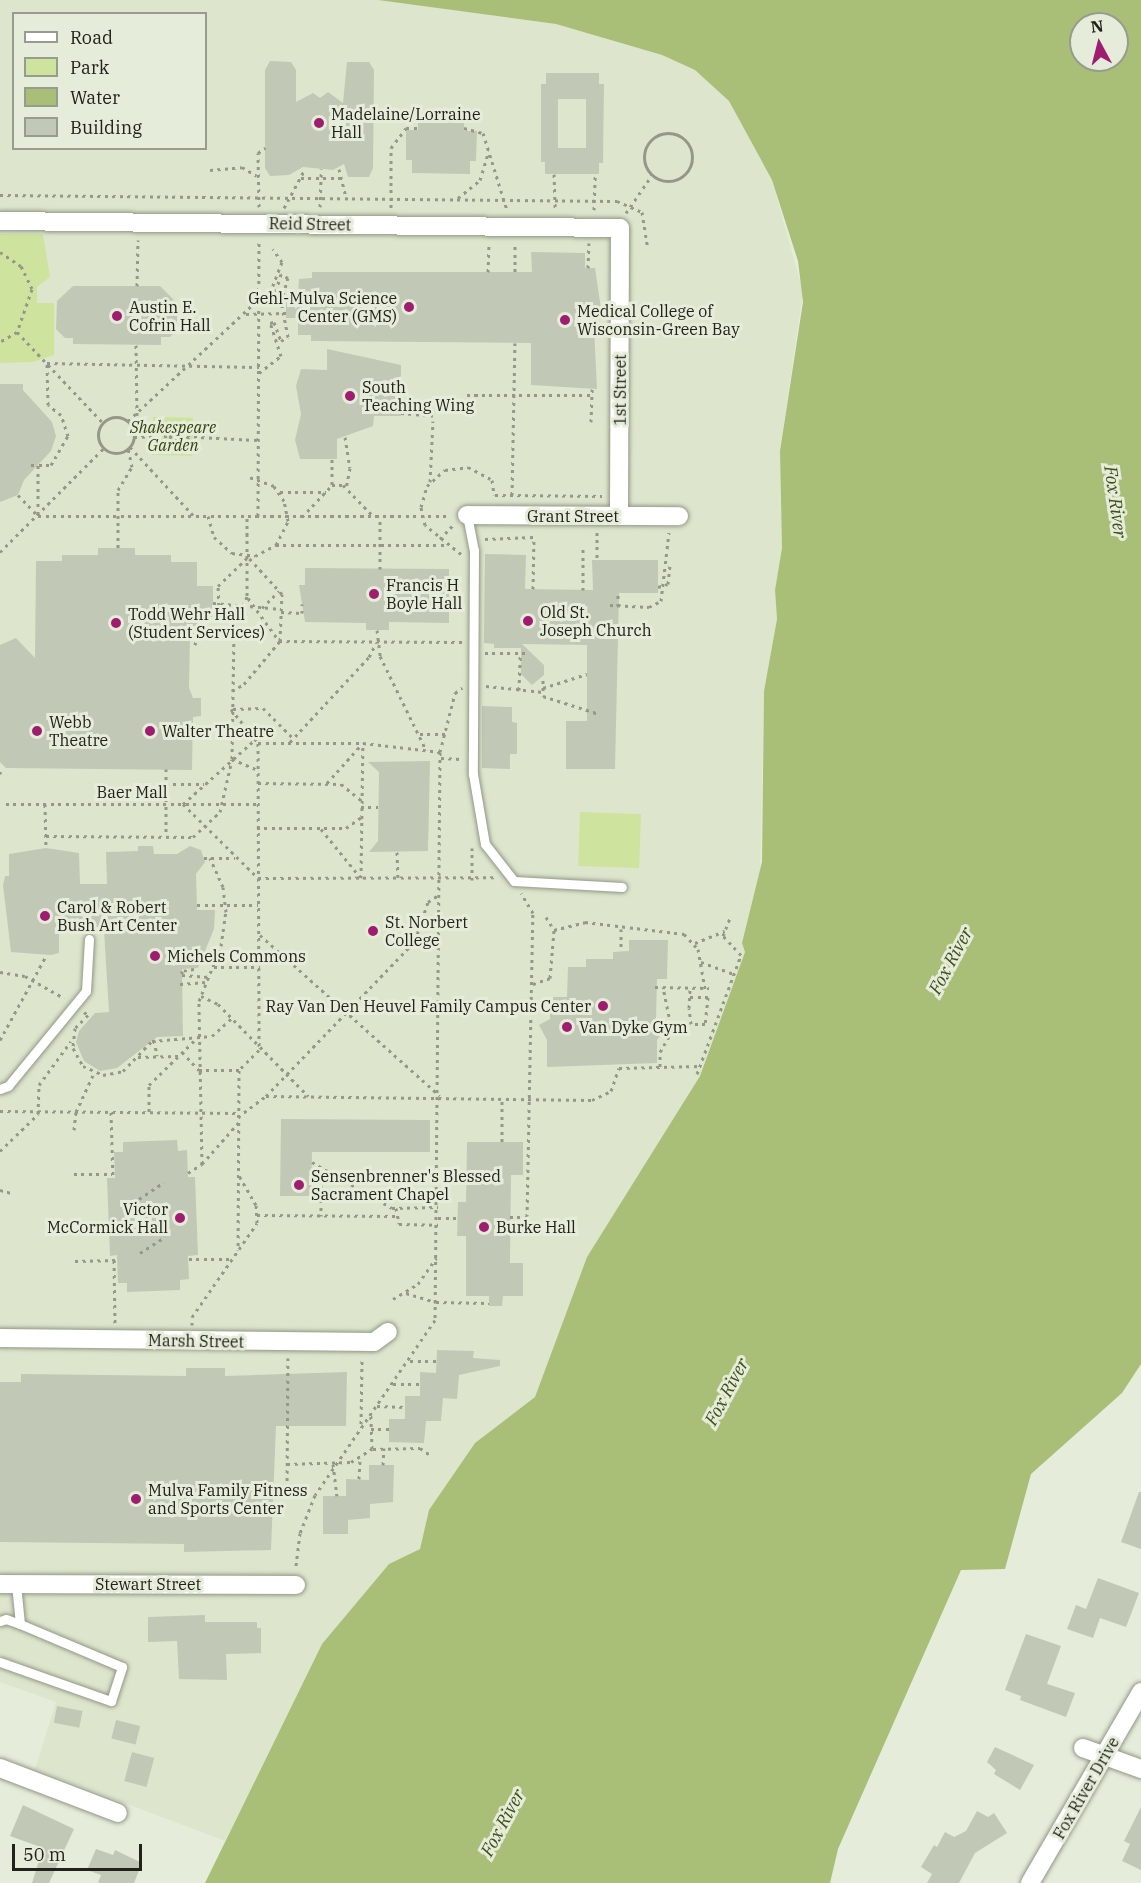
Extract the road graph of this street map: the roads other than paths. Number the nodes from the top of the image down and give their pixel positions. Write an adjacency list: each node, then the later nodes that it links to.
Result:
1 (0, 221): 2 (street, Reid Street)
2 (620, 228): 4 (street, 1st Street)
3 (467, 515): 4 (street, Grant Street); 6 (lane)
4 (619, 516): 5 (street, Grant Street)
5 (674, 516)
6 (622, 887)
7 (89, 939): 8 (lane)
8 (0, 1089)
9 (388, 1332): 10 (street, Marsh Street)
10 (0, 1338)
11 (8, 1584): 12 (street, Stewart Street); 14 (lane)
12 (296, 1585)
13 (0, 1621): 14 (lane)
14 (20, 1624): 15 (lane)
15 (0, 1662)
16 (1141, 1692): 18 (street, Fox River Drive)
17 (1083, 1748): 18 (street)
18 (1104, 1756): 20 (street); 22 (street, Fox River Drive)
19 (0, 1768): 21 (street)
20 (1141, 1769)
21 (118, 1814)
22 (1030, 1883)

